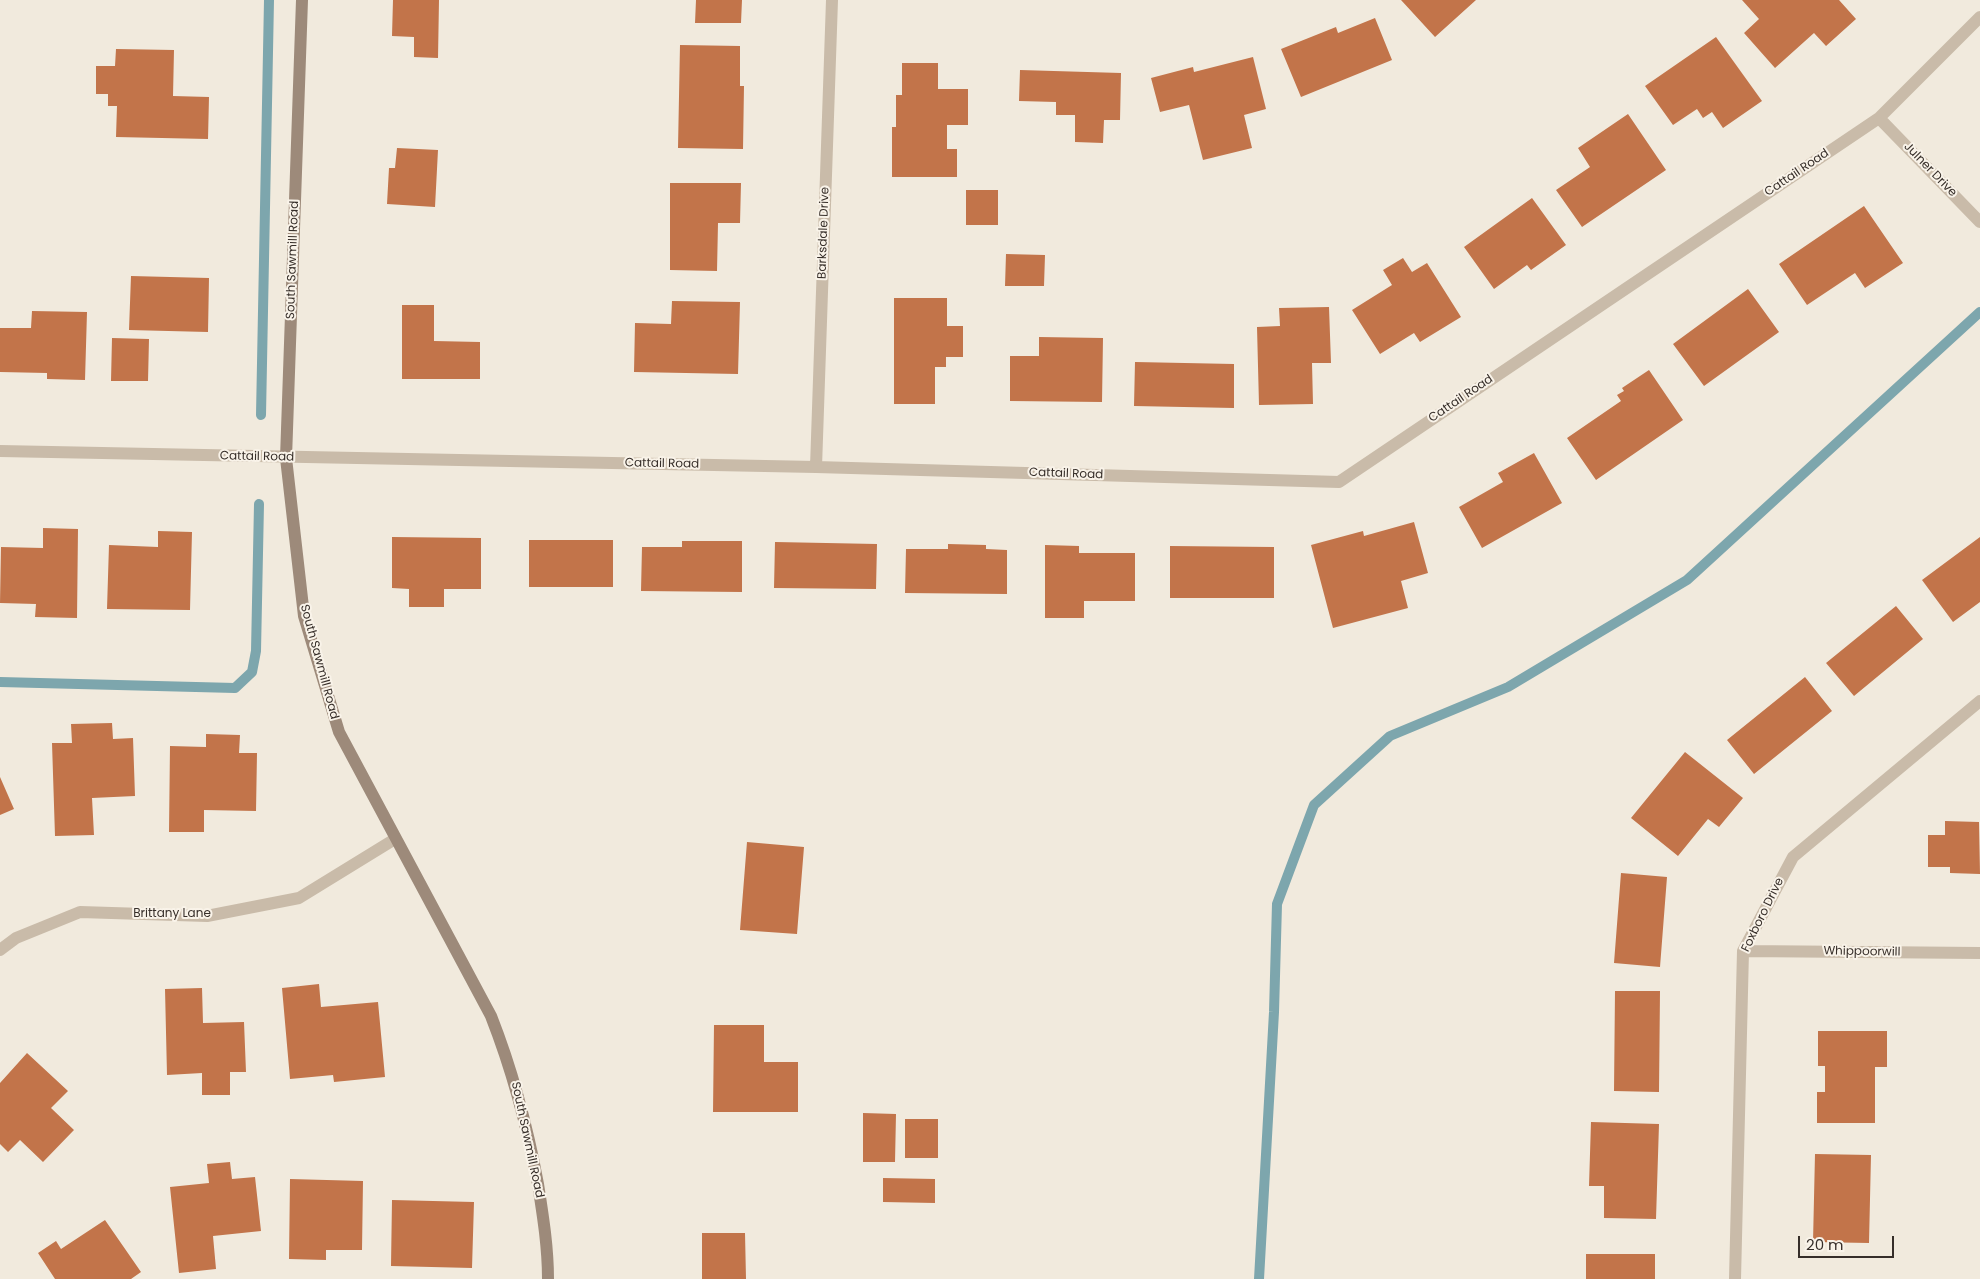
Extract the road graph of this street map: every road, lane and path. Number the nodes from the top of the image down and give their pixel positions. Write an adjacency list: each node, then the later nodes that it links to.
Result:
1 (302, 0): 7 (street, South Sawmill Road)
2 (832, 0): 8 (street, Barksdale Drive)
3 (1980, 17): 4 (street, Cattail Road)
4 (1879, 118): 5 (street, Julner Drive); 8 (street, Cattail Road)
5 (1980, 222)
6 (0, 451): 7 (street, Cattail Road)
7 (286, 458): 8 (street, Cattail Road); 10 (street, South Sawmill Road)
8 (816, 467)
9 (1980, 701): 12 (street, Foxboro Drive)
10 (395, 839): 11 (street, Brittany Lane); 14 (street, South Sawmill Road)
11 (0, 950)
12 (1743, 951): 13 (street, Whippoorwill); 15 (street, Foxboro Drive)
13 (1980, 953)
14 (548, 1279)
15 (1735, 1279)

